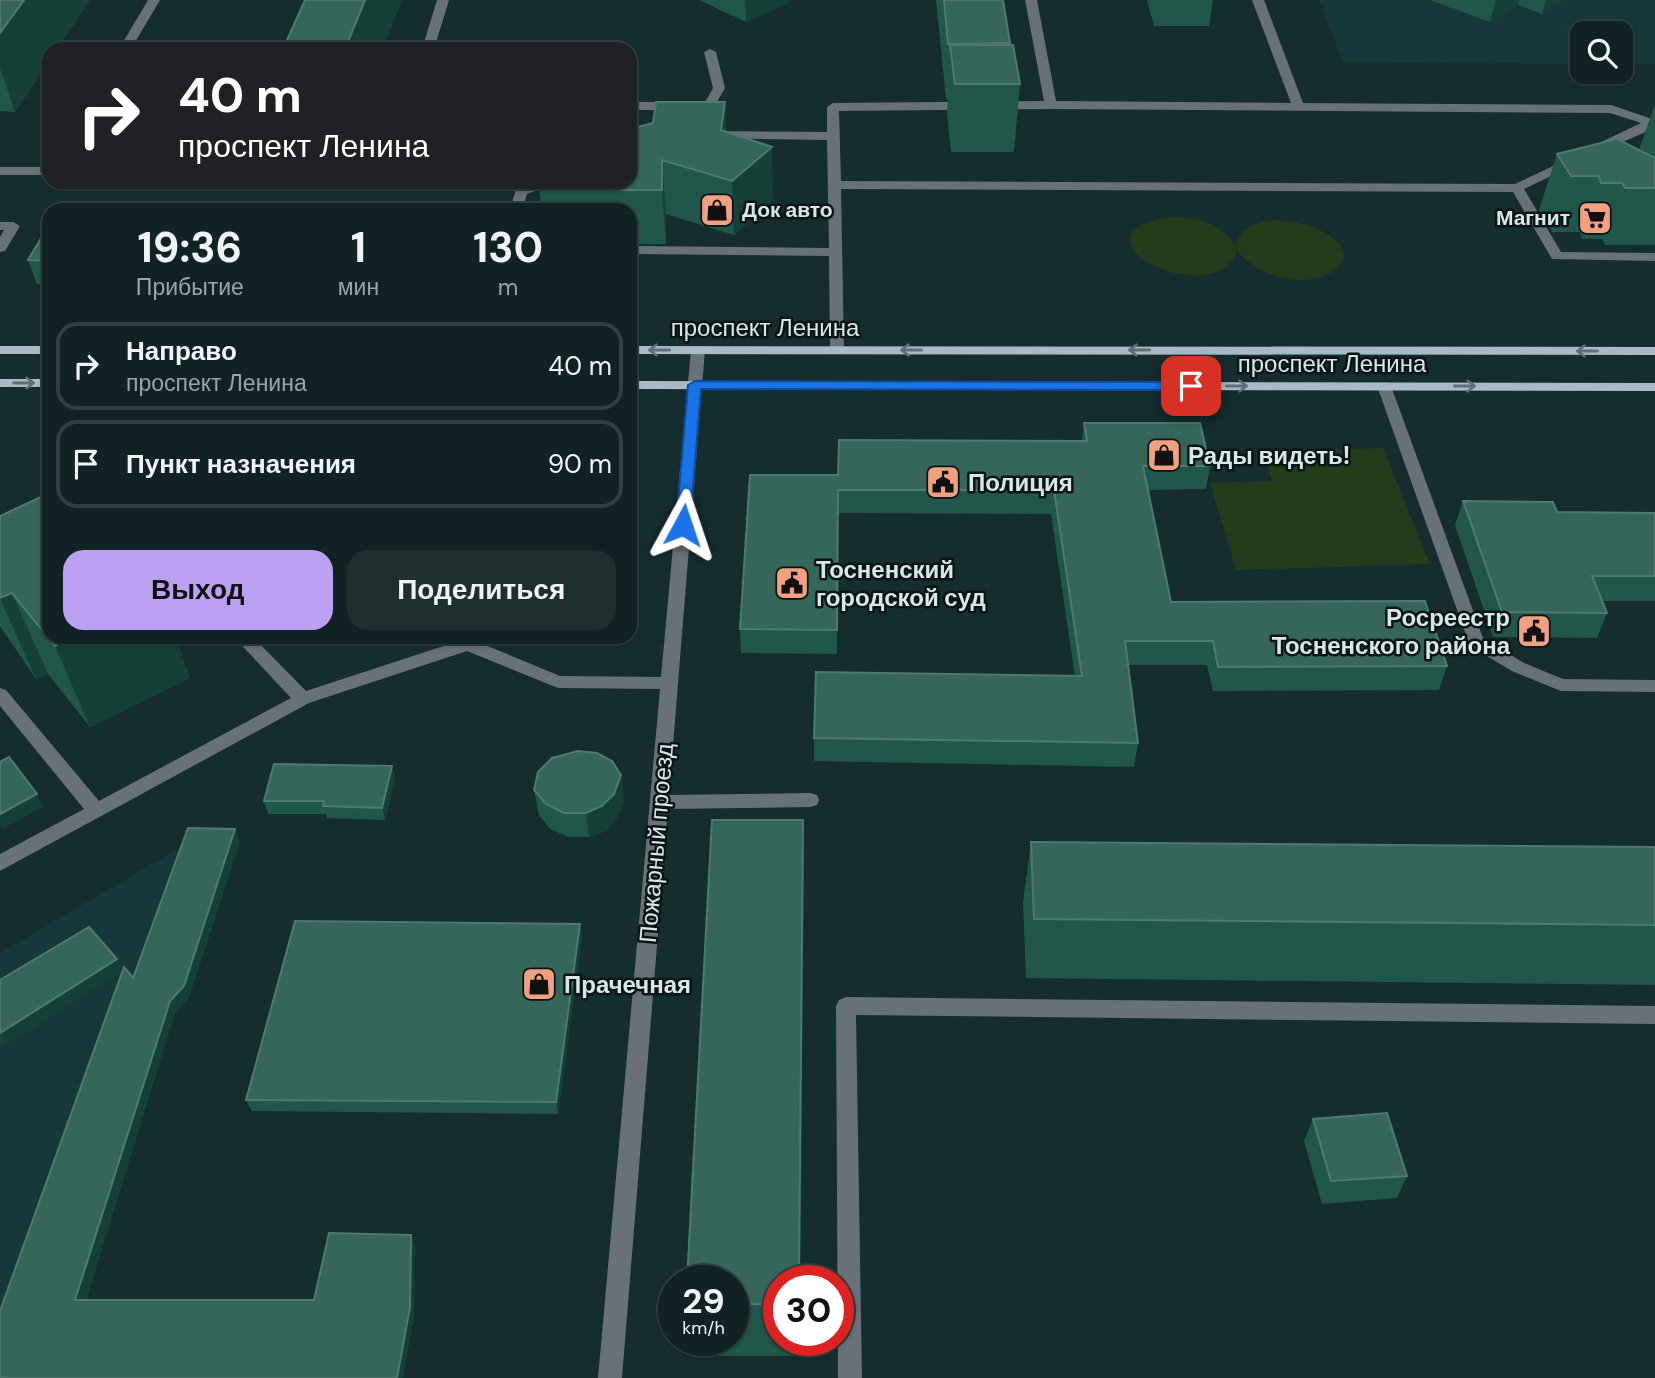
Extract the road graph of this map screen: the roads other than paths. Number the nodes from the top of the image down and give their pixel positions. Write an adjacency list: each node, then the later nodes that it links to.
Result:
1 (154, 0): 5 (street)
2 (443, 0): 6 (street)
3 (1031, 0): 8 (street)
4 (1258, 0): 9 (street)
5 (129, 42)
6 (430, 42)
7 (710, 52): 11 (street)
8 (1051, 106): 9 (street); 13 (street)
9 (1298, 107): 12 (street)
10 (637, 108): 11 (street)
11 (708, 123): 13 (street)
12 (1653, 124): 17 (street)
13 (833, 136): 16 (street)
14 (0, 171): 15 (street)
15 (42, 171)
16 (834, 185): 17 (street); 21 (street)
17 (1517, 188): 22 (street)
18 (0, 226): 19 (street)
19 (0, 248)
20 (637, 250): 21 (street)
21 (835, 252): 27 (street)
22 (1655, 257)
23 (0, 350): 24 (main road)
24 (42, 350)
25 (637, 350): 26 (main road, проспект Ленина, one-way to 25)
26 (698, 350): 27 (main road, проспект Ленина); 32 (street, Пожарный проезд)
27 (837, 350): 28 (main road, проспект Ленина, one-way to 27)
28 (1655, 351)
29 (0, 383): 30 (main road, one-way to 30)
30 (42, 383)
31 (637, 385): 32 (main road, проспект Ленина)
32 (695, 385): 33 (main road, проспект Ленина, one-way to 33); 38 (street, Пожарный проезд)
33 (1384, 386): 34 (main road, проспект Ленина, one-way to 34); 39 (street)
34 (1655, 387)
35 (250, 644): 41 (street)
36 (457, 644): 41 (street)
37 (477, 644): 38 (street)
38 (670, 683): 43 (street, Пожарный проезд)
39 (1655, 686)
40 (0, 694): 44 (street)
41 (303, 699): 44 (street)
42 (810, 800): 43 (street)
43 (659, 802): 47 (street, Пожарный проезд)
44 (96, 811): 45 (street)
45 (0, 863)
46 (1655, 1015): 48 (street)
47 (610, 1378)
48 (850, 1378)

